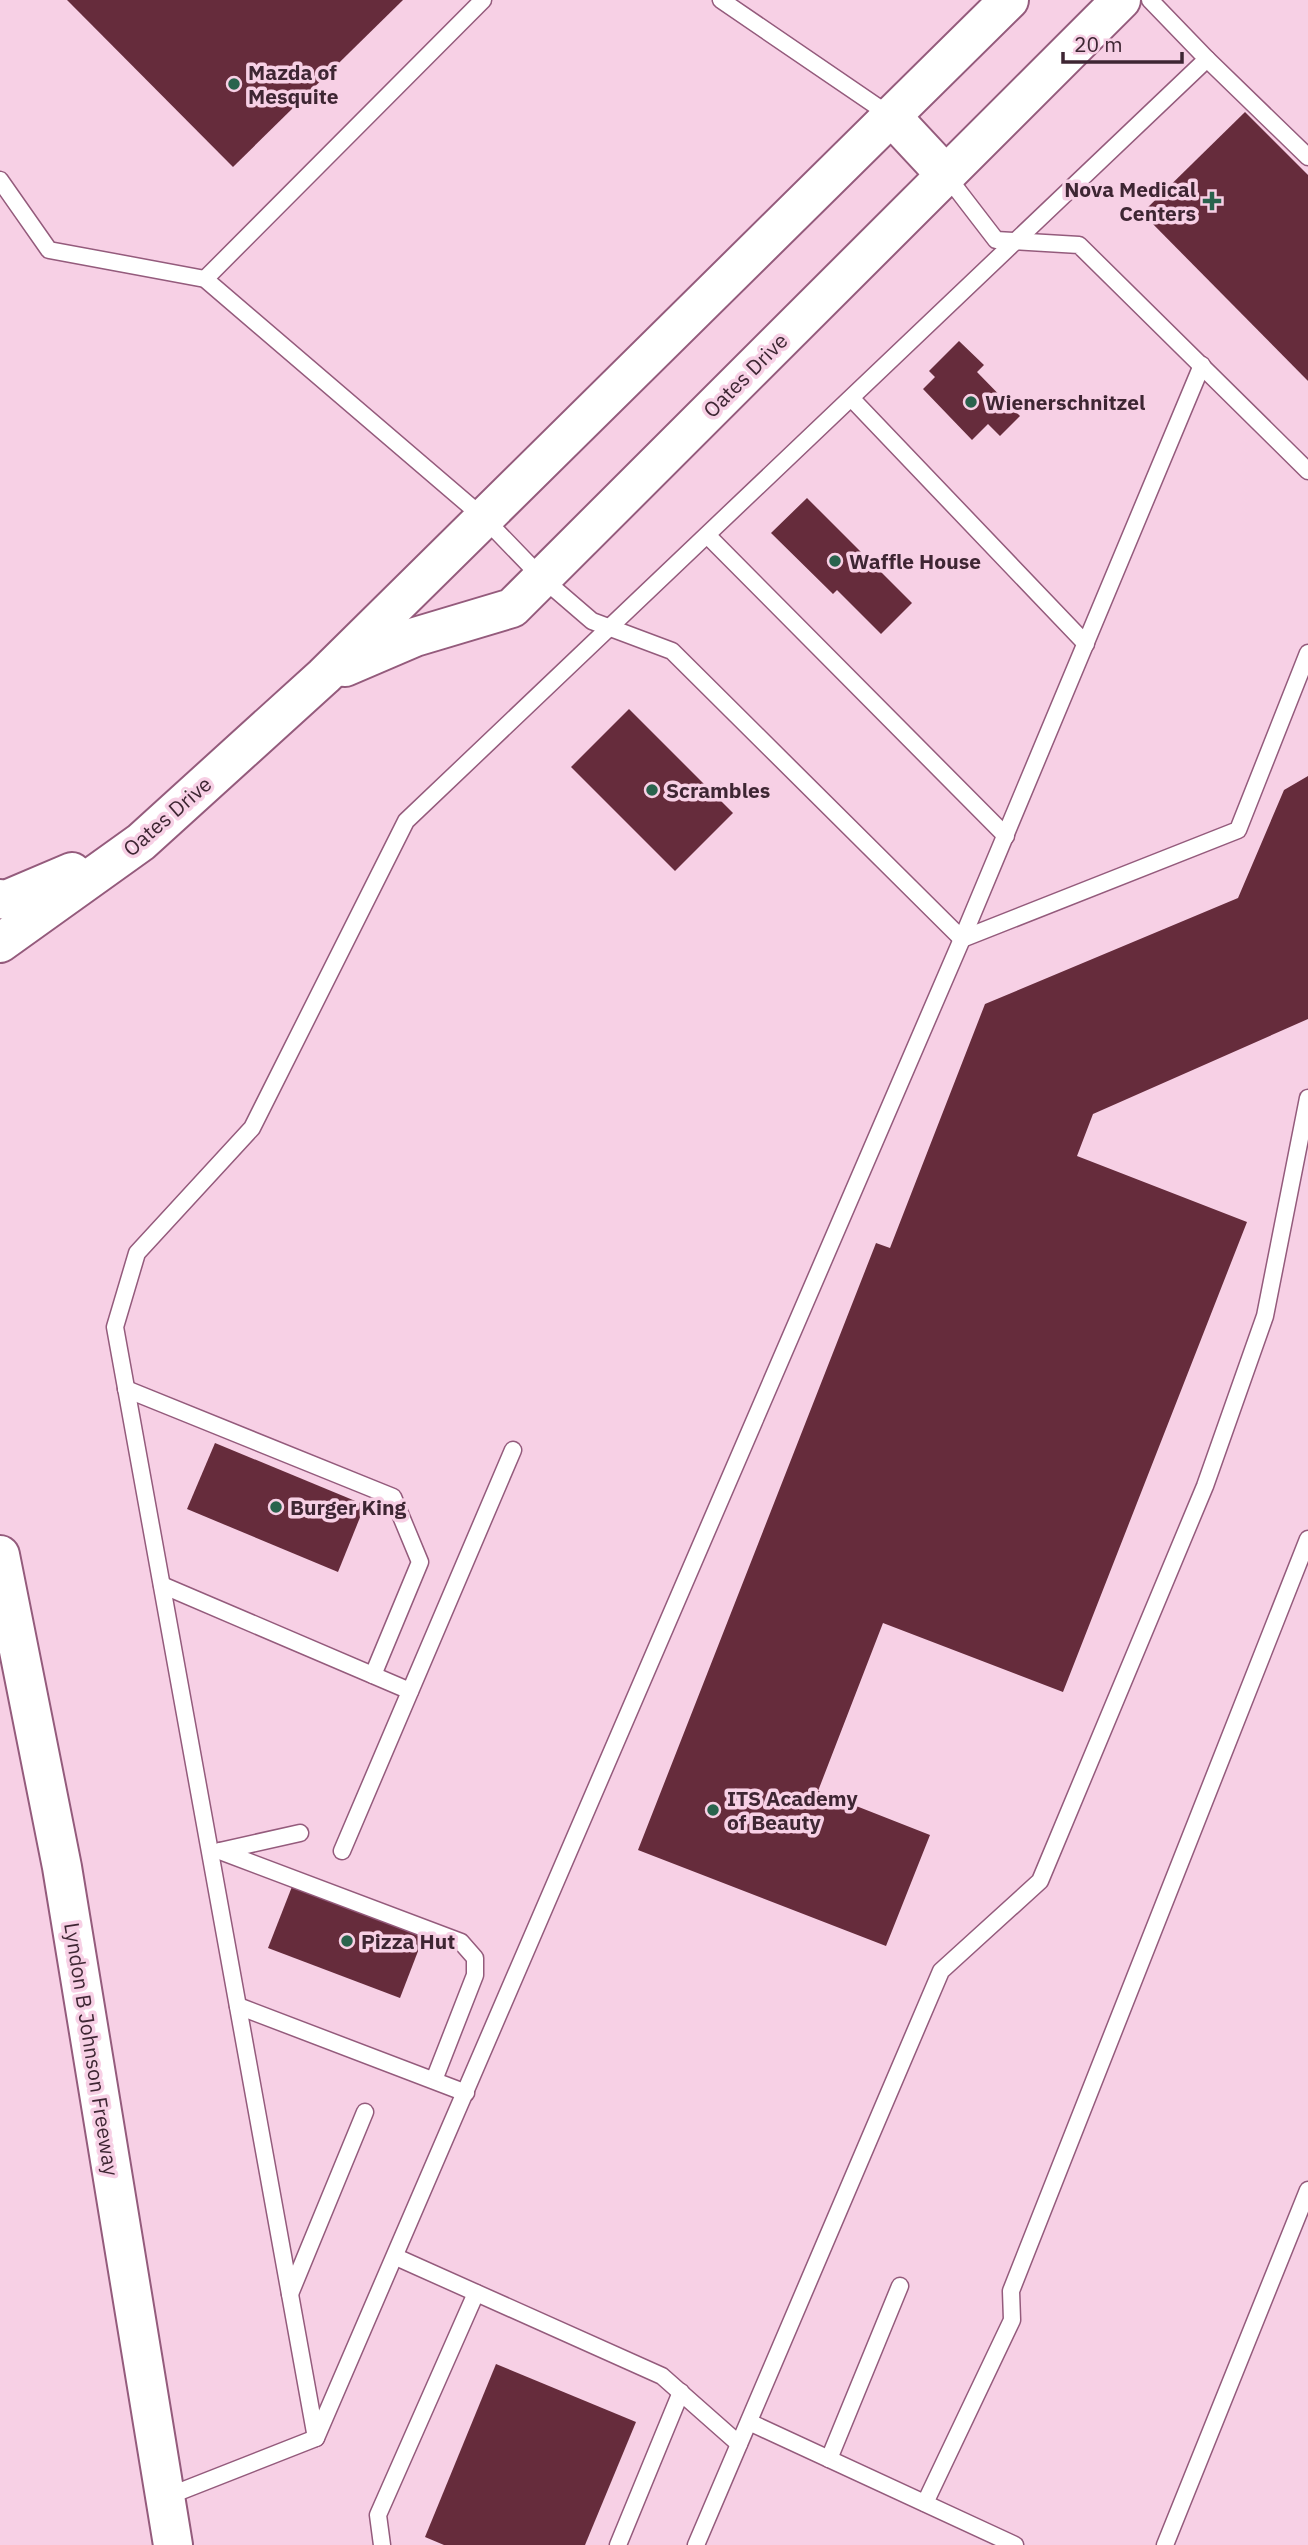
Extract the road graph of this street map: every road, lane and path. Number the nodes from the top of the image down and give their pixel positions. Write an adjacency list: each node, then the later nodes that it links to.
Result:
1 (483, 0): 12 (lane)
2 (721, 0): 7 (lane)
3 (1009, 0): 7 (main road, Oates Drive)
4 (1121, 0): 9 (main road, Oates Drive)
5 (1150, 0): 6 (lane)
6 (1207, 59): 8 (lane); 11 (lane)
7 (891, 116): 9 (main road); 16 (main road, Oates Drive)
8 (1308, 157)
9 (946, 175): 11 (lane); 18 (main road, Oates Drive)
10 (0, 180): 12 (lane)
11 (1018, 241): 13 (lane); 14 (lane)
12 (205, 279): 16 (lane)
13 (1202, 365): 15 (lane); 20 (lane)
14 (852, 399): 17 (lane); 20 (lane)
15 (1308, 471)
16 (484, 518): 18 (lane); 22 (main road, Oates Drive)
17 (708, 536): 19 (lane); 23 (lane)
18 (542, 578): 19 (lane); 22 (main road, Oates Drive)
19 (610, 629): 26 (lane); 29 (lane)
20 (1086, 644): 23 (lane)
21 (1308, 653): 26 (lane)
22 (324, 676): 24 (main road, Oates Drive)
23 (1006, 836): 26 (lane)
24 (141, 842): 25 (main road); 27 (main road, Oates Drive)
25 (0, 899)
26 (962, 939): 41 (lane)
27 (0, 943)
28 (1308, 1098): 49 (lane)
29 (126, 1389): 33 (lane); 34 (lane)
30 (513, 1450): 35 (lane)
31 (1308, 1539): 54 (lane)
32 (0, 1555): 53 (main road, Lyndon B Johnson Freeway)
33 (162, 1585): 34 (lane); 38 (lane)
34 (373, 1675): 35 (lane)
35 (410, 1691): 37 (lane)
36 (300, 1833): 38 (lane)
37 (342, 1850)
38 (215, 1852): 39 (lane); 40 (lane)
39 (238, 2006): 40 (lane); 47 (lane)
40 (434, 2080): 41 (lane)
41 (466, 2092): 44 (lane)
42 (365, 2112): 47 (lane)
43 (1308, 2190): 60 (lane)
44 (396, 2257): 46 (lane); 50 (lane)
45 (900, 2286): 52 (lane)
46 (476, 2293): 48 (lane); 56 (lane)
47 (290, 2294): 50 (lane)
48 (681, 2392): 51 (lane); 57 (lane)
49 (749, 2422): 51 (lane); 52 (lane)
50 (316, 2438): 53 (lane)
51 (739, 2444): 58 (lane)
52 (829, 2459): 54 (lane)
53 (166, 2497): 55 (main road, Lyndon B Johnson Freeway)
54 (925, 2503): 59 (lane)
55 (173, 2545)
56 (382, 2545)
57 (618, 2545)
58 (696, 2545)
59 (1015, 2545)
60 (1165, 2545)

